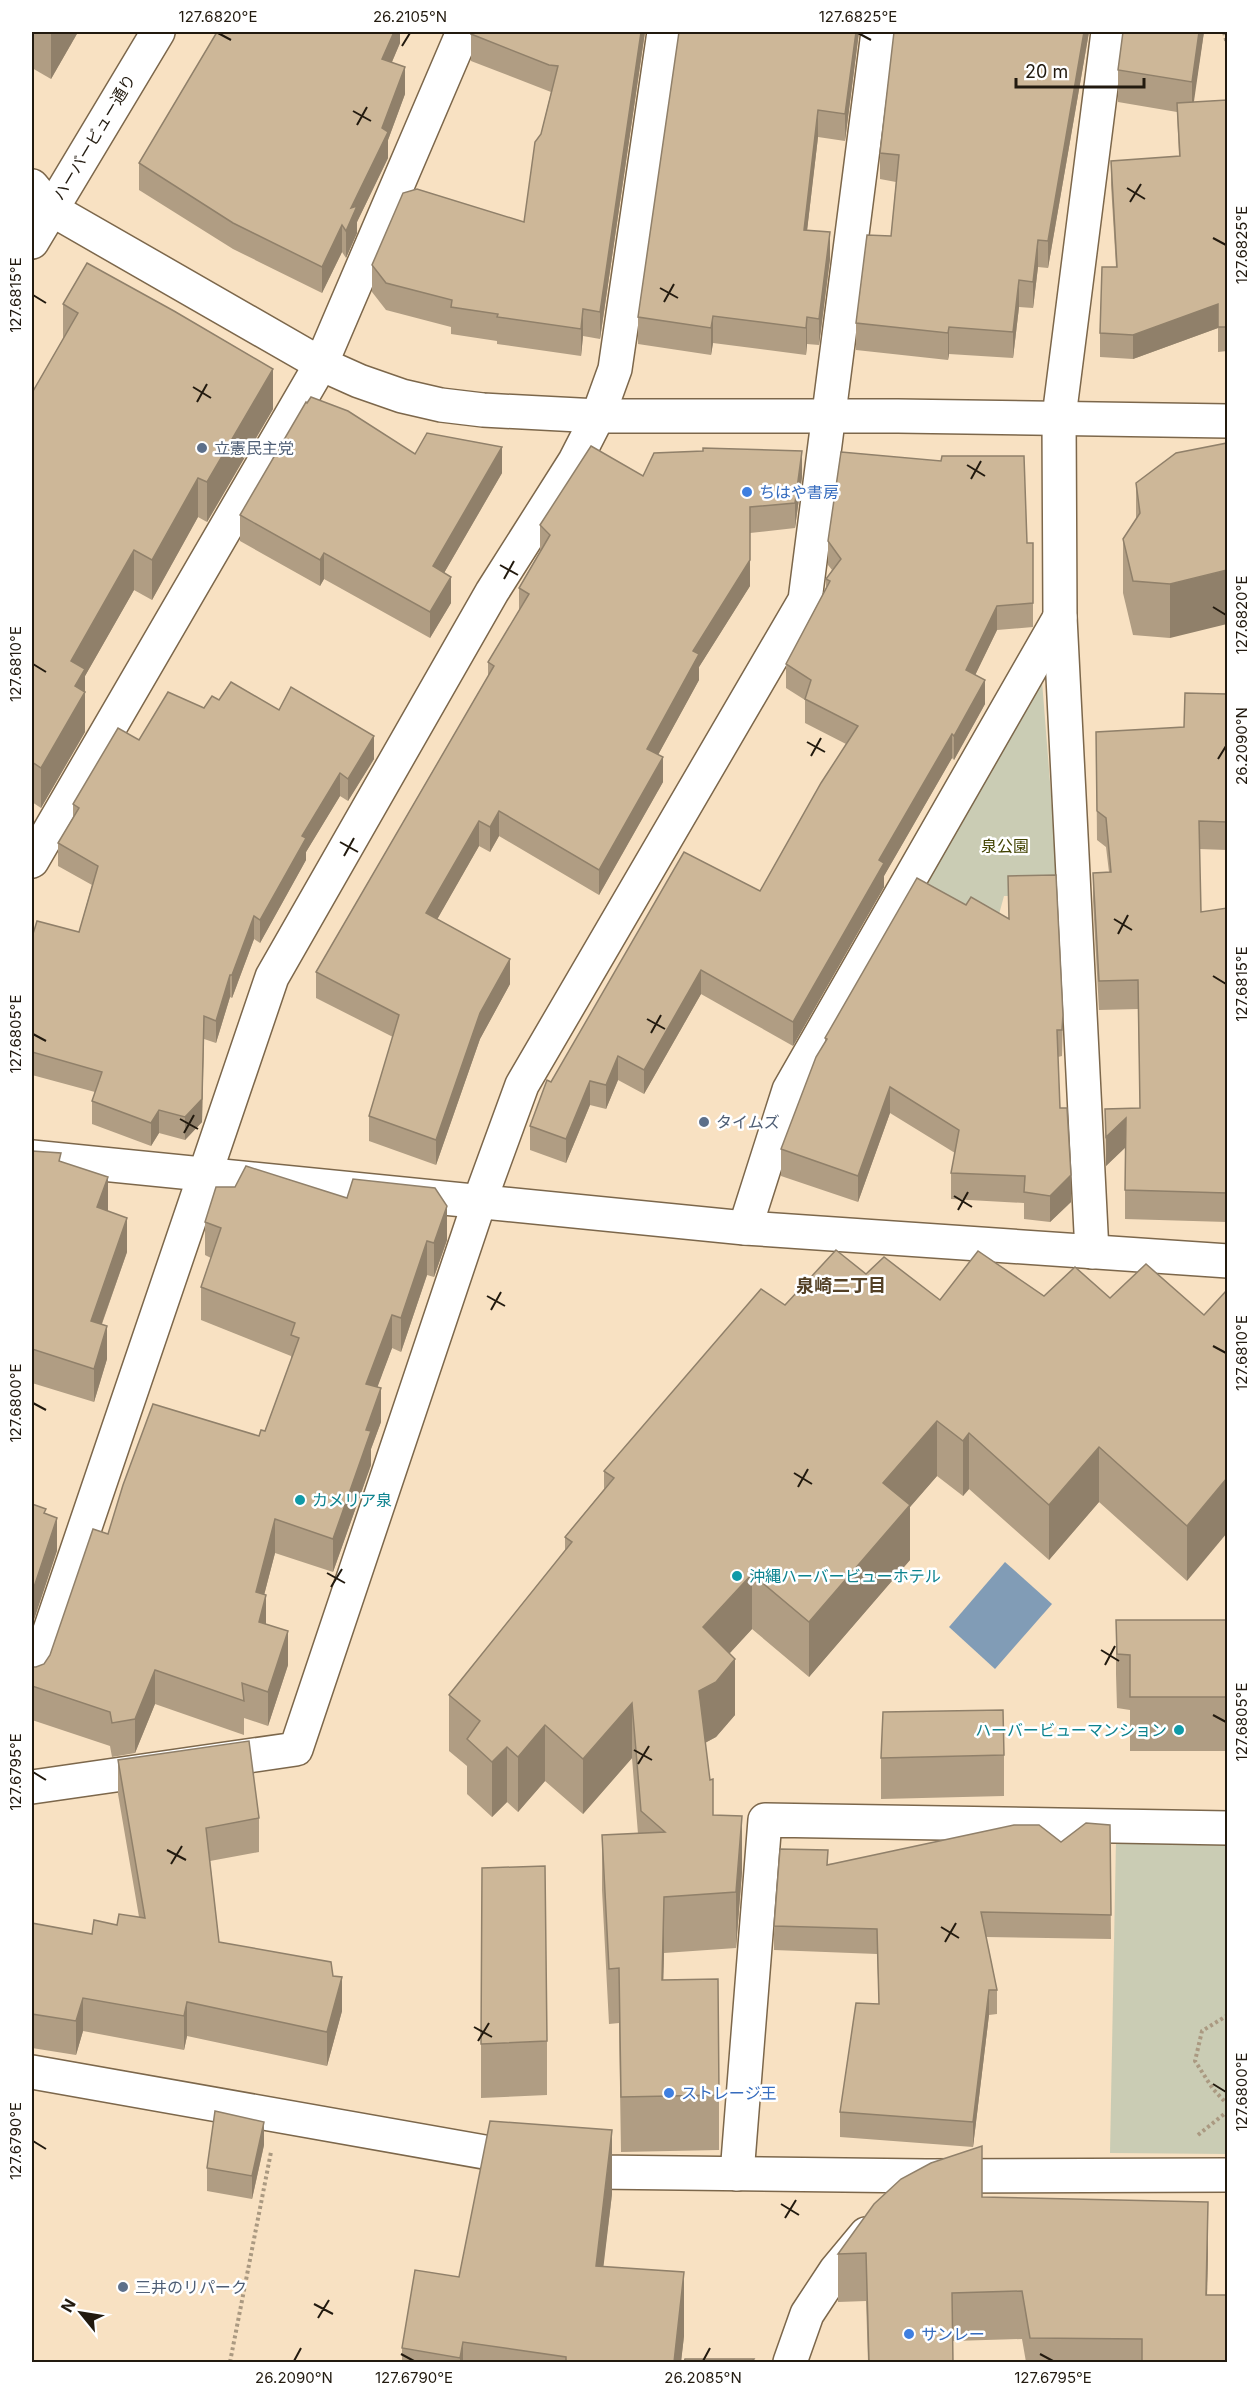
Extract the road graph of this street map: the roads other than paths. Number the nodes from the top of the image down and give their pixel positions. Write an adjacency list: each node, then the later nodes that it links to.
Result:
1 (158, 32): 6 (street, ハーバービュー通り)
2 (463, 32): 8 (street)
3 (664, 32): 10 (street)
4 (878, 32): 9 (street)
5 (1108, 32): 11 (street)
6 (38, 201): 7 (street, ハーバービュー通り); 8 (street)
7 (32, 242)
8 (321, 364): 10 (street); 14 (street)
9 (828, 415): 10 (street); 11 (street); 17 (street)
10 (598, 416): 16 (street)
11 (1059, 417): 12 (street); 13 (street)
12 (1227, 421)
13 (1060, 617): 18 (street); 19 (street)
14 (32, 861)
15 (32, 1157): 16 (street)
16 (206, 1174): 17 (street); 21 (street)
17 (480, 1200): 18 (street); 22 (street)
18 (745, 1228): 19 (street)
19 (1092, 1251): 20 (street)
20 (1227, 1261)
21 (32, 1683)
22 (32, 1787)
23 (1227, 1828): 25 (street)
24 (32, 2072): 25 (street)
25 (737, 2174): 27 (street)
26 (1227, 2175): 27 (street)
27 (926, 2176): 28 (street)
28 (790, 2362)

